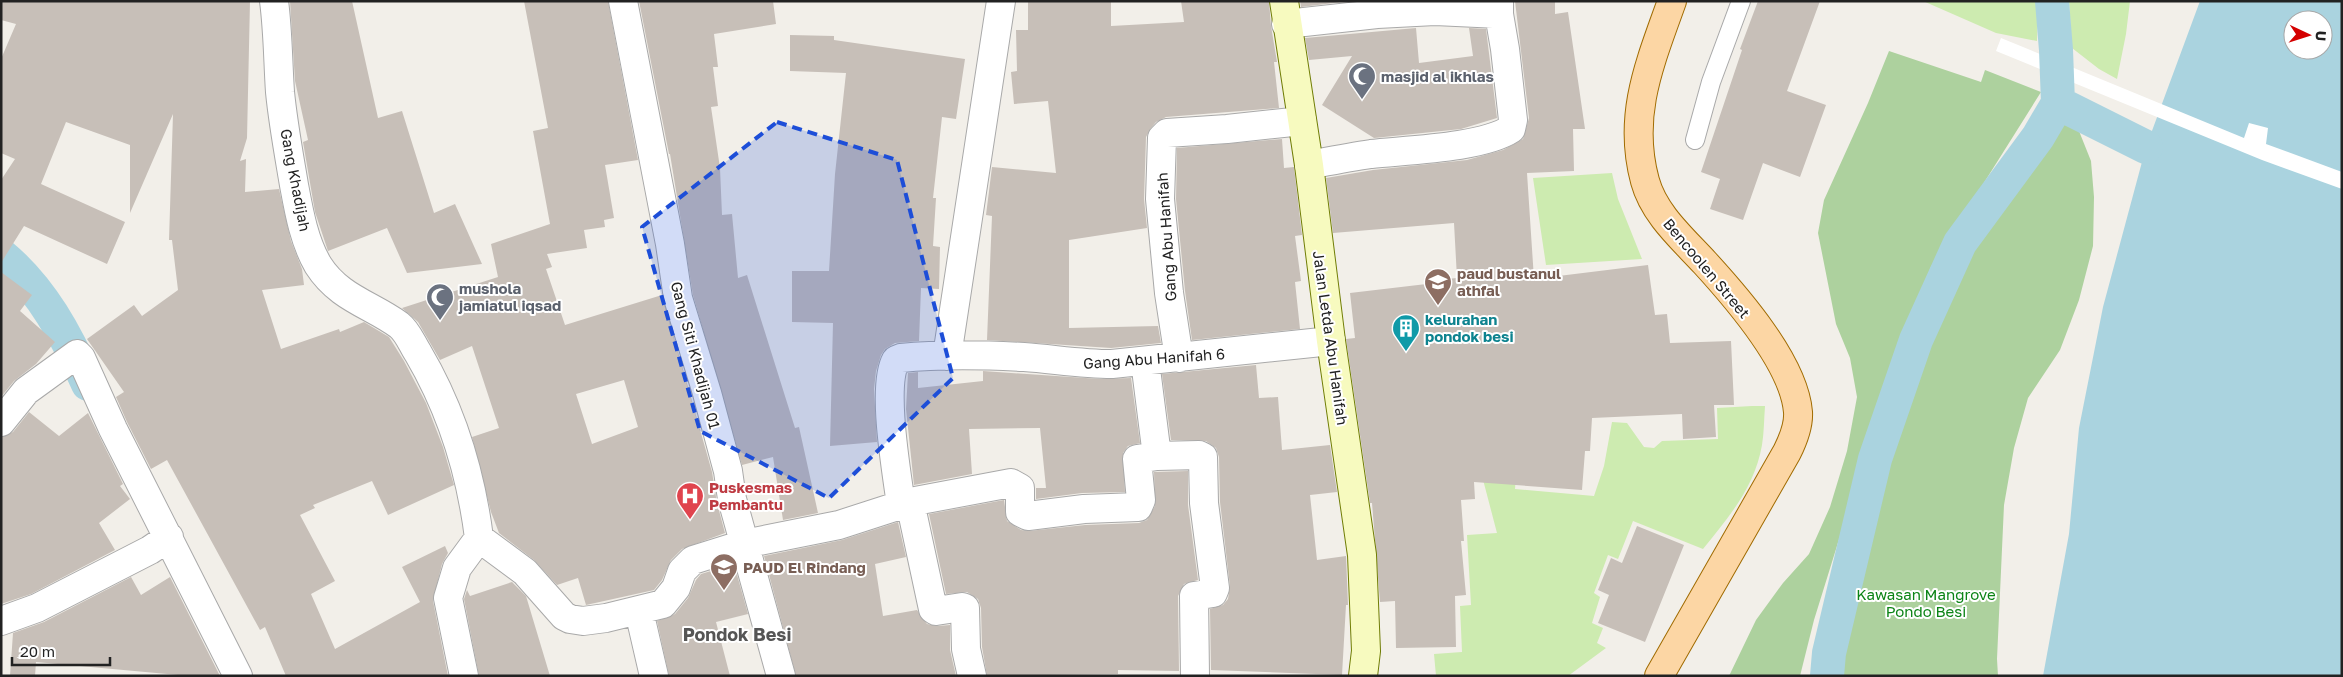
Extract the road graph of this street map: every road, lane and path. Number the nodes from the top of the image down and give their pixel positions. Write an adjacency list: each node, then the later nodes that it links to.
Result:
1 (274, 1): 18 (street, Gang Khadijah)
2 (623, 1): 20 (street, Gang Siti Khadijah 01)
3 (1001, 1): 12 (street)
4 (1672, 1): 30 (main road, Bencoolen Street)
5 (1741, 1): 9 (lane)
6 (1499, 8): 7 (street); 10 (street)
7 (1285, 13): 8 (street, Jalan Letda Abu Hanifah)
8 (1302, 121): 10 (street, Jalan Letda Abu Hanifah); 13 (street, Gang Abu Hanifah)
9 (1695, 140)
10 (1309, 165): 11 (street, Jalan Letda Abu Hanifah)
11 (1331, 341): 13 (street, Gang Abu Hanifah 6); 29 (street, Jalan Letda Abu Hanifah)
12 (947, 356): 14 (street, Gang Abu Hanifah 6); 17 (street, Gang Abu Hanifah 6)
13 (1178, 358): 14 (street, Gang Abu Hanifah 6)
14 (1145, 361): 16 (street)
15 (1, 422): 19 (street)
16 (1157, 456): 17 (street); 28 (street)
17 (905, 503): 20 (street); 27 (street, Gang Abu Hanifah 6)
18 (479, 538): 21 (street); 24 (street)
19 (162, 542): 22 (street); 23 (street)
20 (744, 544): 21 (street); 26 (street, Gang Siti Khadijah 01)
21 (639, 611): 25 (street)
22 (1, 621)
23 (238, 676)
24 (464, 676)
25 (654, 676)
26 (781, 676)
27 (972, 676)
28 (1196, 676)
29 (1363, 676)
30 (1659, 676)

